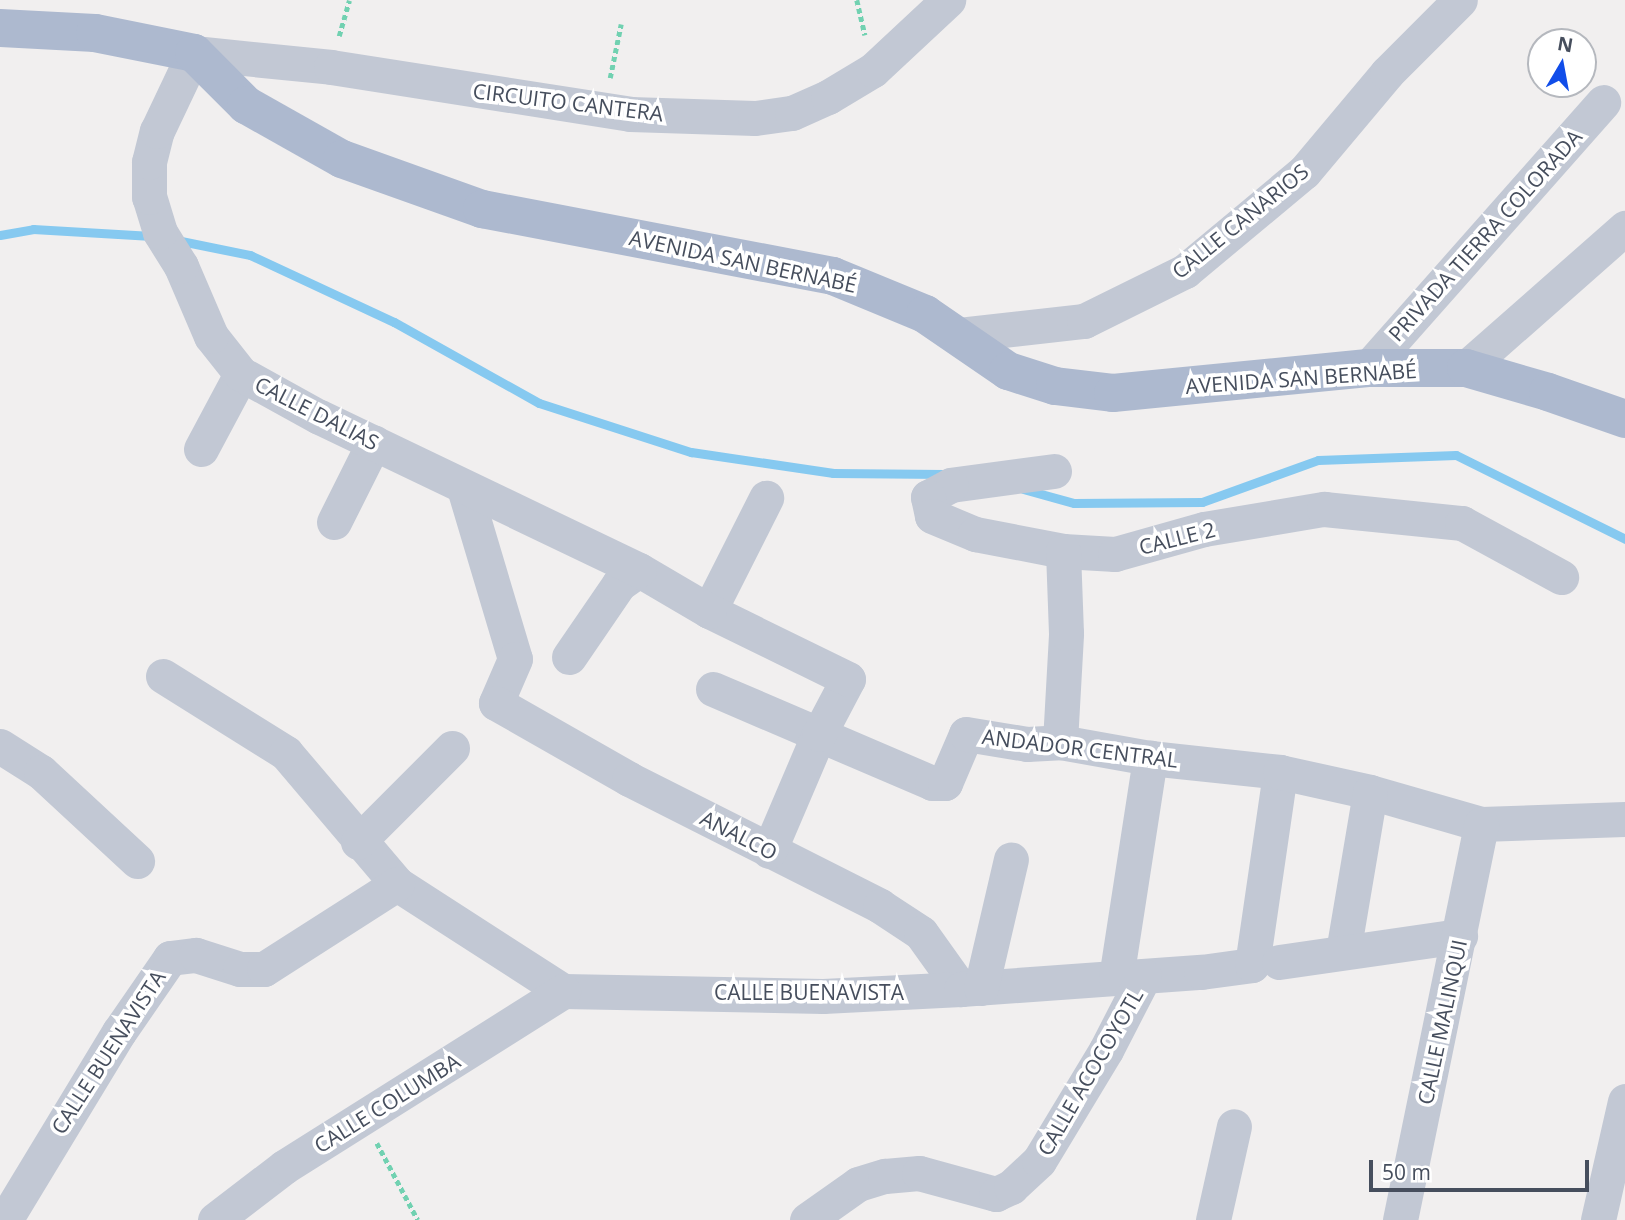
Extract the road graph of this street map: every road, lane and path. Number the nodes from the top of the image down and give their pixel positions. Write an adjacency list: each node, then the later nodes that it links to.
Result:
1 (948, 0): 7 (street, CIRCUITO CANTERA)
2 (1460, 0): 9 (street, CALLE CANARIOS)
3 (621, 23): 7 (path)
4 (0, 28): 5 (main road)
5 (194, 53): 7 (street, CIRCUITO CANTERA); 9 (main road, AVENIDA SAN BERNABÉ); 12 (street, CALLE DALIAS)
6 (1603, 102): 10 (street, PRIVADA TIERRA COLORADA)
7 (603, 110)
8 (1625, 228): 11 (street)
9 (959, 335): 10 (main road, AVENIDA SAN BERNABÉ)
10 (1368, 368): 11 (main road, AVENIDA SAN BERNABÉ)
11 (1466, 368): 13 (main road, AVENIDA SAN BERNABÉ)
12 (241, 374): 14 (street, CALLE DALIAS); 15 (street)
13 (1625, 419)
14 (374, 442): 17 (street, CALLE DALIAS); 19 (street)
15 (201, 449)
16 (1044, 472): 20 (street, CALLE 2)
17 (464, 488): 21 (street, CALLE DALIAS); 37 (street, ANALCO)
18 (766, 498): 23 (street)
19 (334, 522)
20 (1063, 551): 22 (street, CALLE 2); 28 (street)
21 (639, 570): 23 (street, CALLE DALIAS); 24 (street)
22 (1561, 577)
23 (709, 611): 27 (street, CALLE DALIAS)
24 (569, 657)
25 (163, 676): 36 (street)
26 (713, 689): 27 (street, ANDADOR CENTRAL)
27 (820, 734): 28 (street, ANDADOR CENTRAL); 37 (street)
28 (1060, 742): 31 (street, ANDADOR CENTRAL)
29 (0, 746): 39 (street)
30 (452, 748): 36 (street)
31 (1150, 758): 32 (street, ANDADOR CENTRAL); 44 (street, CALLE ACOCOYOTL)
32 (1280, 772): 33 (street, ANDADOR CENTRAL); 43 (street)
33 (1370, 792): 35 (street, ANDADOR CENTRAL); 42 (street)
34 (1625, 818): 35 (street, ANDADOR CENTRAL)
35 (1481, 824): 41 (street, CALLE MALINQUI)
36 (358, 842): 40 (street)
37 (769, 851): 45 (street, ANALCO)
38 (1012, 859): 45 (street)
39 (137, 861)
40 (397, 884): 46 (street); 50 (street, CALLE BUENAVISTA)
41 (1460, 936): 42 (street, CALLE BUENAVISTA); 55 (street, CALLE MALINQUI)
42 (1343, 953): 43 (street, CALLE BUENAVISTA)
43 (1265, 963): 44 (street, CALLE BUENAVISTA)
44 (1130, 977): 45 (street, CALLE BUENAVISTA); 53 (street, CALLE ACOCOYOTL)
45 (971, 989): 46 (street, CALLE BUENAVISTA)
46 (563, 991): 48 (street, CALLE COLUMBA)
47 (1625, 1101): 56 (street)
48 (363, 1118): 51 (street, CALLE COLUMBA); 52 (path)
49 (1234, 1126): 54 (street)
50 (5, 1220)
51 (215, 1220)
52 (418, 1220)
53 (807, 1220)
54 (1213, 1220)
55 (1400, 1220)
56 (1598, 1220)

